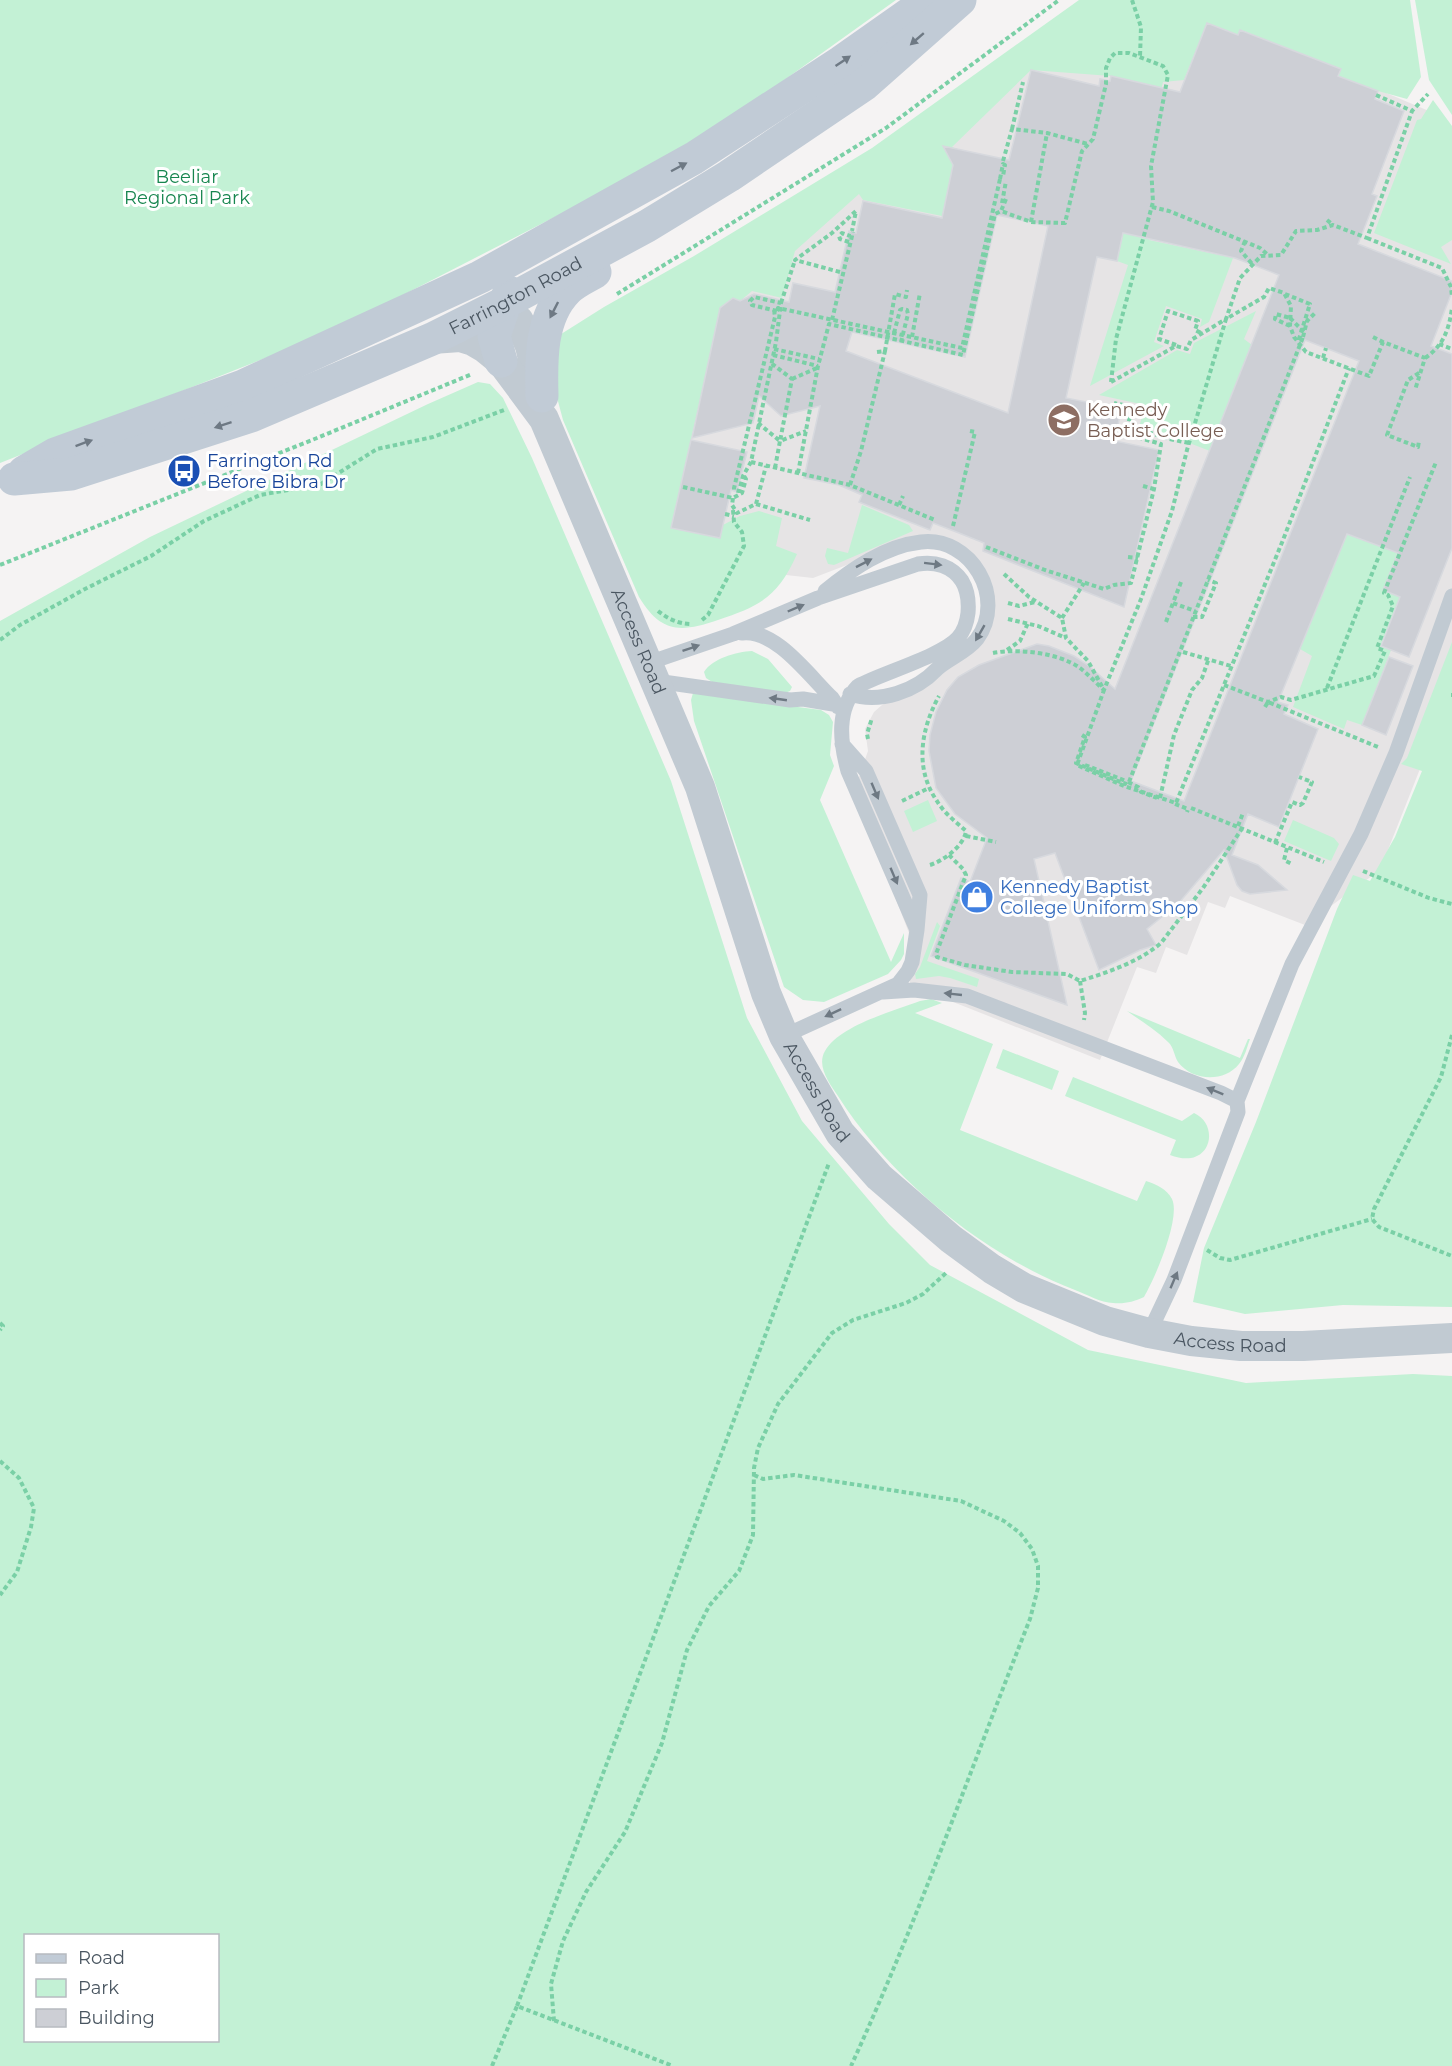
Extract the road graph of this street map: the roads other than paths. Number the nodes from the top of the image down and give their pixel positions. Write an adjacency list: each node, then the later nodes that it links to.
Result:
1 (928, 0): 4 (main road, Farrington Road, one-way to 1)
2 (960, 0): 3 (main road, Farrington Road, one-way to 3)
3 (852, 94): 5 (main road, Farrington Road); 9 (main road, one-way to 9)
4 (633, 191): 5 (main road); 8 (main road, Farrington Road)
5 (512, 311): 6 (main road, Farrington Road); 7 (main road); 8 (main road); 9 (street, Access Road)
6 (432, 339): 7 (street, Access Road); 10 (main road, Farrington Road, one-way to 10)
7 (501, 362): 9 (street, Access Road)
8 (220, 393): 10 (main road, Farrington Road, one-way to 8)
9 (543, 408): 14 (street, Access Road)
10 (7, 481)
11 (1452, 596): 18 (lane)
12 (818, 598): 13 (lane, one-way to 12); 15 (lane, one-way to 15); 15 (lane, one-way to 15)
13 (734, 634): 14 (lane, one-way to 13); 15 (lane)
14 (652, 672): 15 (lane, one-way to 14); 17 (street, Access Road)
15 (844, 706): 16 (lane, one-way to 16)
16 (883, 992): 17 (lane, one-way to 17); 18 (lane, one-way to 16)
17 (784, 1036): 19 (street, Access Road)
18 (1237, 1101): 19 (lane, one-way to 18)
19 (1149, 1333): 20 (street, Access Road)
20 (1452, 1338)

